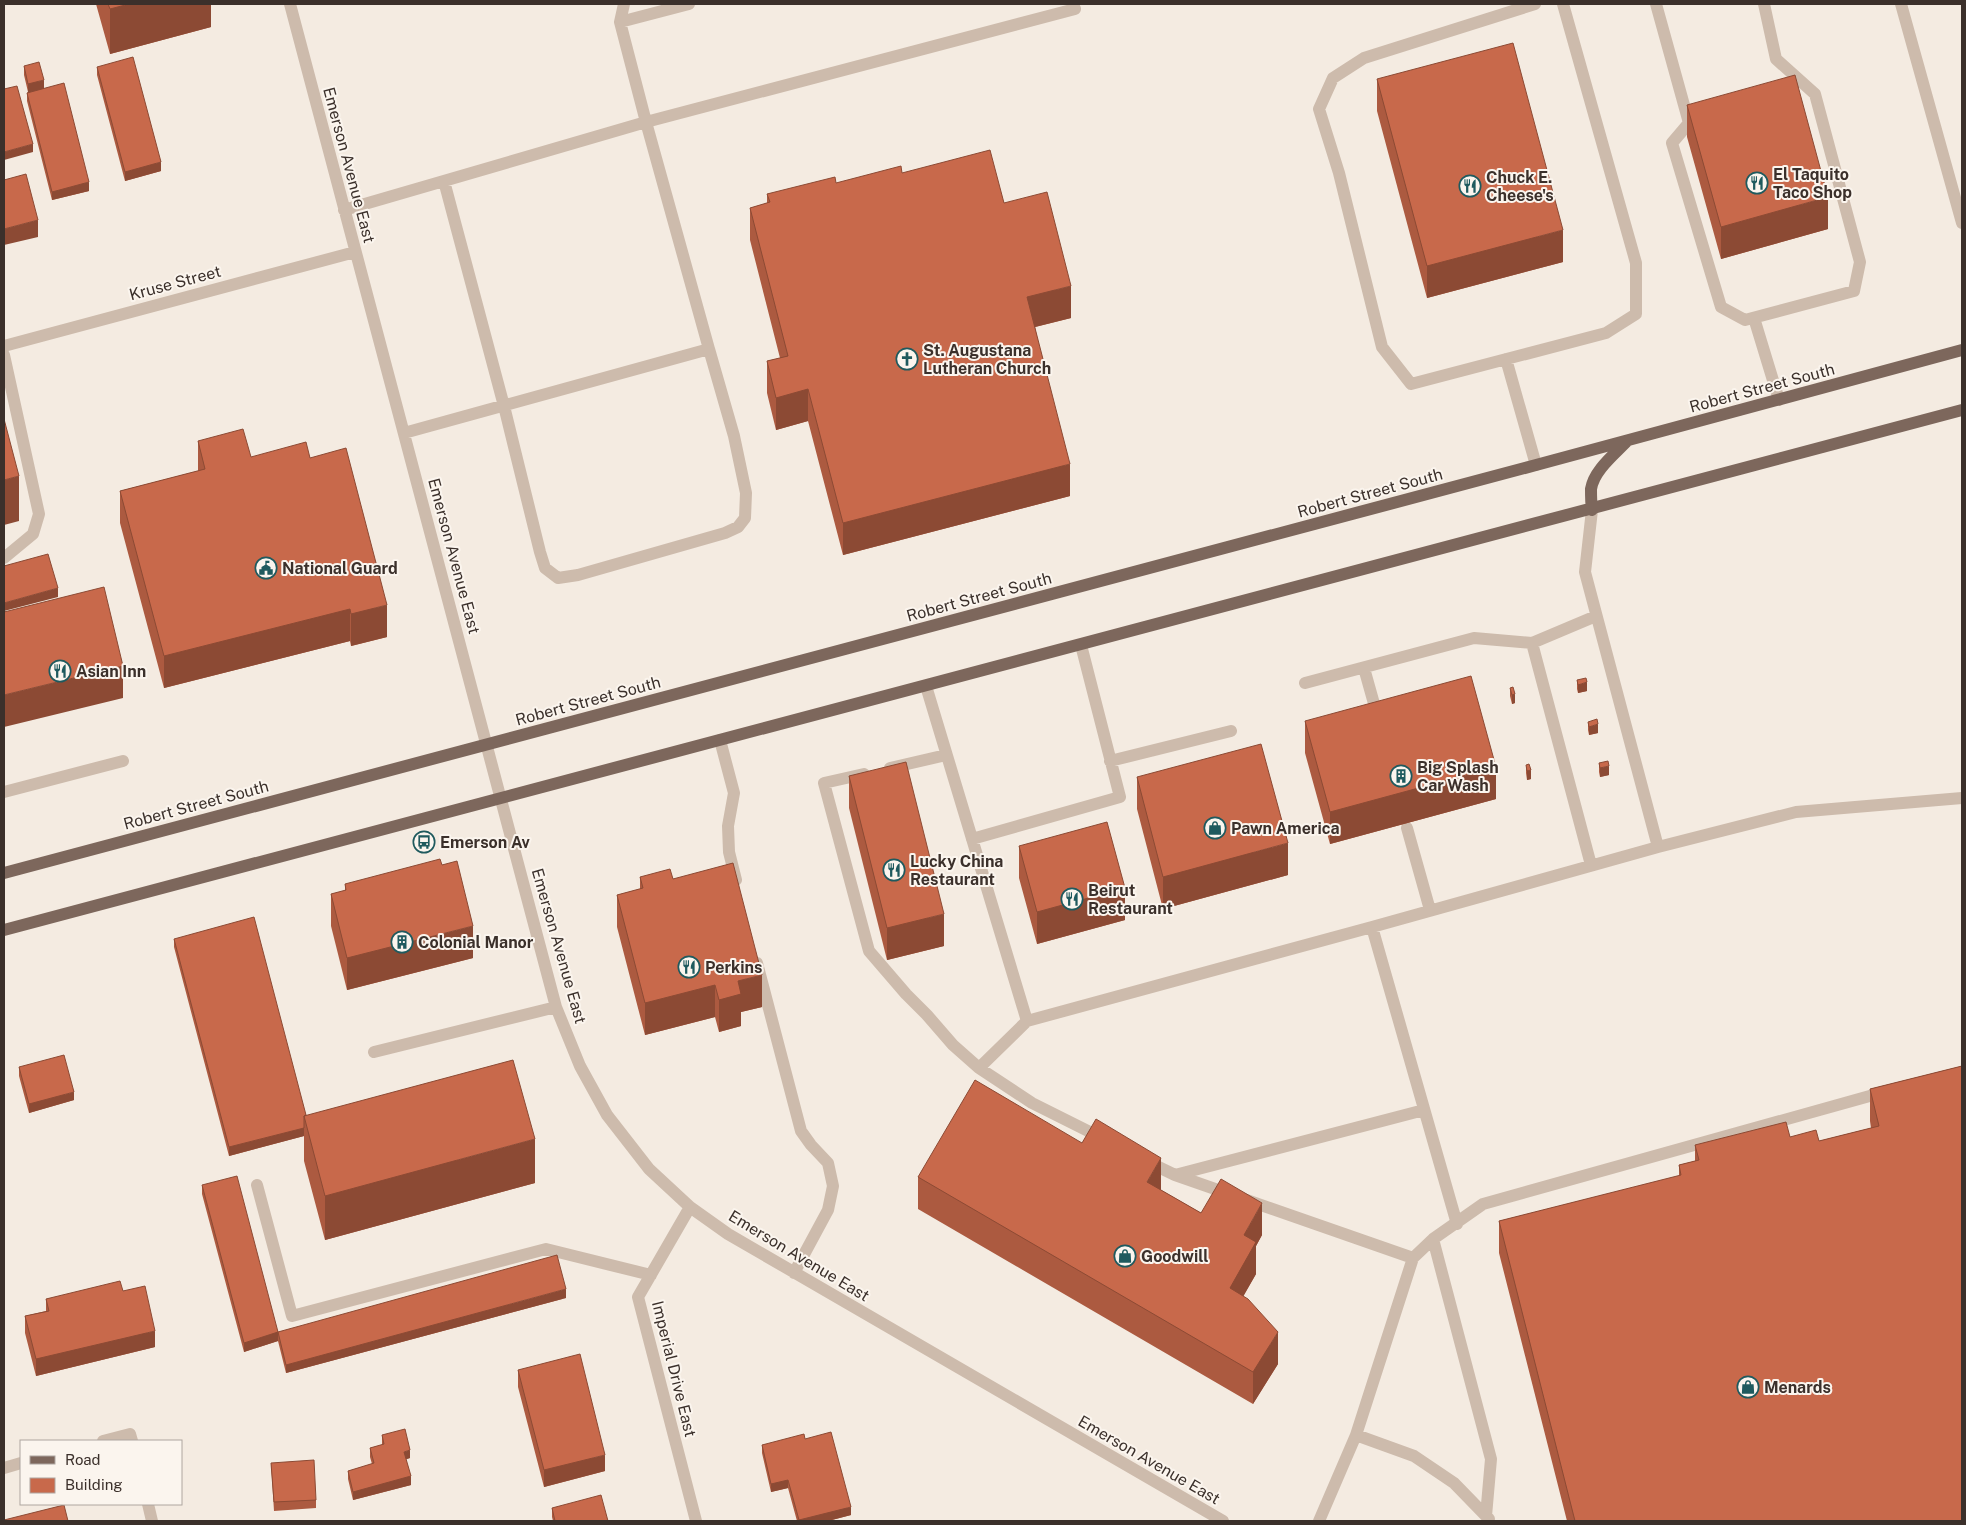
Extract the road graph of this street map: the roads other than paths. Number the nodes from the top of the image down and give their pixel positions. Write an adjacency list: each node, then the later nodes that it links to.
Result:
1 (290, 4): 13 (street, Emerson Avenue East)
2 (624, 4): 10 (street)
3 (689, 4): 10 (street)
4 (1073, 4): 11 (street)
5 (1535, 4): 21 (street)
6 (1563, 4): 21 (street)
7 (1656, 4): 16 (street)
8 (1764, 4): 16 (street)
9 (1901, 4): 14 (street)
10 (620, 22): 11 (street)
11 (646, 122): 12 (street); 18 (street)
12 (444, 181): 13 (street); 23 (street)
13 (344, 210): 15 (street, Emerson Avenue East)
14 (1962, 223)
15 (355, 252): 17 (street, Kruse Street); 25 (street, Emerson Avenue East)
16 (1754, 318): 22 (street)
17 (4, 346)
18 (709, 349): 23 (street); 23 (street)
19 (1962, 350): 22 (main road, Robert Street South)
20 (4, 355): 29 (street)
21 (1506, 359): 27 (street)
22 (1780, 400): 26 (main road, Robert Street South)
23 (504, 406): 25 (street)
24 (1962, 410): 28 (main road)
25 (404, 433): 39 (street, Emerson Avenue East)
26 (1627, 440): 27 (main road, Robert Street South); 28 (main road)
27 (1536, 465): 39 (main road, Robert Street South)
28 (1592, 510): 30 (street); 32 (main road)
29 (4, 558)
30 (1596, 616): 31 (street); 48 (street)
31 (1532, 643): 33 (street); 49 (street)
32 (1081, 645): 35 (main road); 42 (street)
33 (1364, 668): 34 (street); 36 (street)
34 (1305, 684)
35 (926, 686): 38 (main road); 40 (street)
36 (1380, 726)
37 (1231, 731): 42 (street)
38 (720, 740): 44 (main road); 51 (street)
39 (488, 744): 44 (street, Emerson Avenue East); 50 (main road, Robert Street South)
40 (946, 755): 47 (street); 59 (street)
41 (123, 761): 43 (street)
42 (1110, 761): 47 (street)
43 (4, 792)
44 (502, 798): 54 (main road); 56 (street, Emerson Avenue East)
45 (1962, 798): 48 (street)
46 (1408, 828): 52 (street)
47 (972, 839): 57 (street)
48 (1658, 846): 49 (street)
49 (1591, 865): 52 (street)
50 (4, 873)
51 (739, 891)
52 (1430, 910): 53 (street)
53 (1372, 927): 57 (street); 61 (street)
54 (4, 930)
55 (754, 948): 70 (street)
56 (556, 1007): 58 (street); 66 (street, Emerson Avenue East)
57 (1027, 1021): 59 (street)
58 (374, 1052)
59 (979, 1068): 62 (street)
60 (1894, 1089): 67 (street)
61 (1424, 1110): 64 (street); 67 (street)
62 (1112, 1144)
63 (1139, 1157): 64 (street)
64 (1175, 1175): 69 (street)
65 (257, 1185): 71 (street)
66 (690, 1207): 70 (street, Emerson Avenue East); 71 (street, Imperial Drive East)
67 (1457, 1224): 68 (street)
68 (1433, 1239): 69 (street); 78 (street)
69 (1413, 1258): 72 (street)
70 (794, 1273): 81 (street, Emerson Avenue East)
71 (651, 1275): 80 (street, Imperial Drive East)
72 (1356, 1435): 78 (street); 82 (street)
73 (131, 1438): 74 (street)
74 (112, 1440)
75 (20, 1463): 76 (street)
76 (4, 1468)
77 (148, 1505): 79 (street)
78 (1488, 1518)
79 (152, 1521)
80 (696, 1521)
81 (1224, 1521)
82 (1319, 1521)

